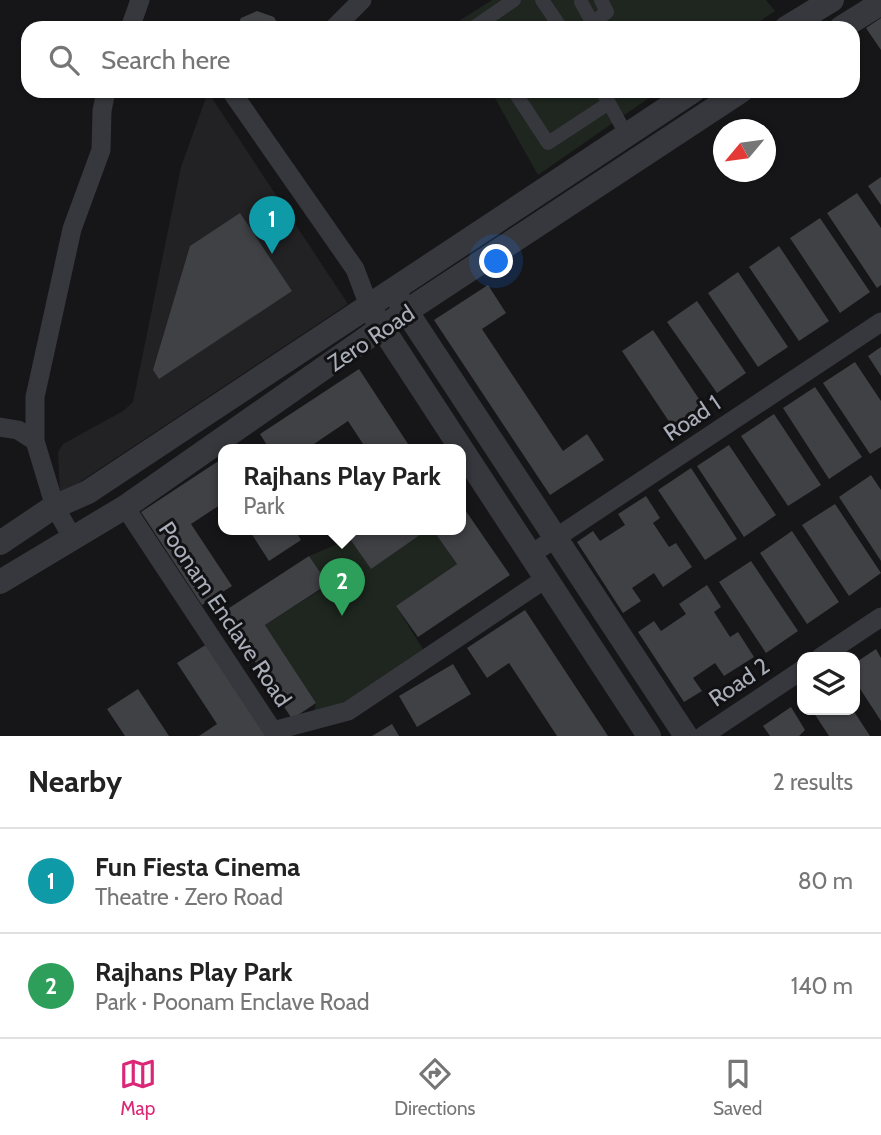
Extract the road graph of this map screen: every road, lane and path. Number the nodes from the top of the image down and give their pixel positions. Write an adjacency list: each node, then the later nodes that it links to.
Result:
1 (140, 0): 9 (street)
2 (362, 0): 10 (street)
3 (514, 0): 11 (street)
4 (542, 0): 12 (street)
5 (601, 0): 14 (street)
6 (832, 0): 15 (street)
7 (581, 2): 13 (street)
8 (881, 3): 16 (street)
9 (132, 21)
10 (341, 21)
11 (483, 21)
12 (556, 21)
13 (588, 21)
14 (595, 21)
15 (798, 21)
16 (852, 21)
17 (105, 98): 35 (street)
18 (236, 98): 26 (street)
19 (519, 98): 20 (street)
20 (604, 98)
21 (605, 98): 24 (street)
22 (684, 98): 24 (street, Zero Road)
23 (730, 98): 25 (street, Zero Road)
24 (618, 142): 25 (street); 27 (street, Zero Road)
25 (624, 169): 29 (street, Zero Road)
26 (355, 269): 27 (street); 28 (street)
27 (392, 291): 28 (street, Zero Road); 29 (street)
28 (369, 306): 31 (street); 32 (street, Zero Road)
29 (408, 313): 31 (street, Zero Road); 41 (street)
30 (881, 322): 41 (street, Road 1)
31 (381, 328): 33 (street, Zero Road); 36 (street)
32 (246, 388): 33 (street); 38 (street, Zero Road)
33 (261, 414): 39 (street, Zero Road)
34 (0, 427): 35 (street)
35 (35, 441): 38 (street)
36 (457, 444)
37 (466, 457): 43 (street)
38 (55, 507): 40 (street); 42 (street, Zero Road)
39 (125, 507): 40 (street, Zero Road); 44 (street, Poonam Enclave Road)
40 (72, 537): 45 (street, Zero Road)
41 (555, 539): 43 (street, Road 1); 50 (street)
42 (0, 543)
43 (530, 555): 44 (street)
44 (545, 579): 49 (street)
45 (0, 582)
46 (881, 617): 47 (street)
47 (828, 652)
48 (797, 673): 51 (street, Road 2)
49 (649, 736)
50 (686, 736)
51 (703, 736)

